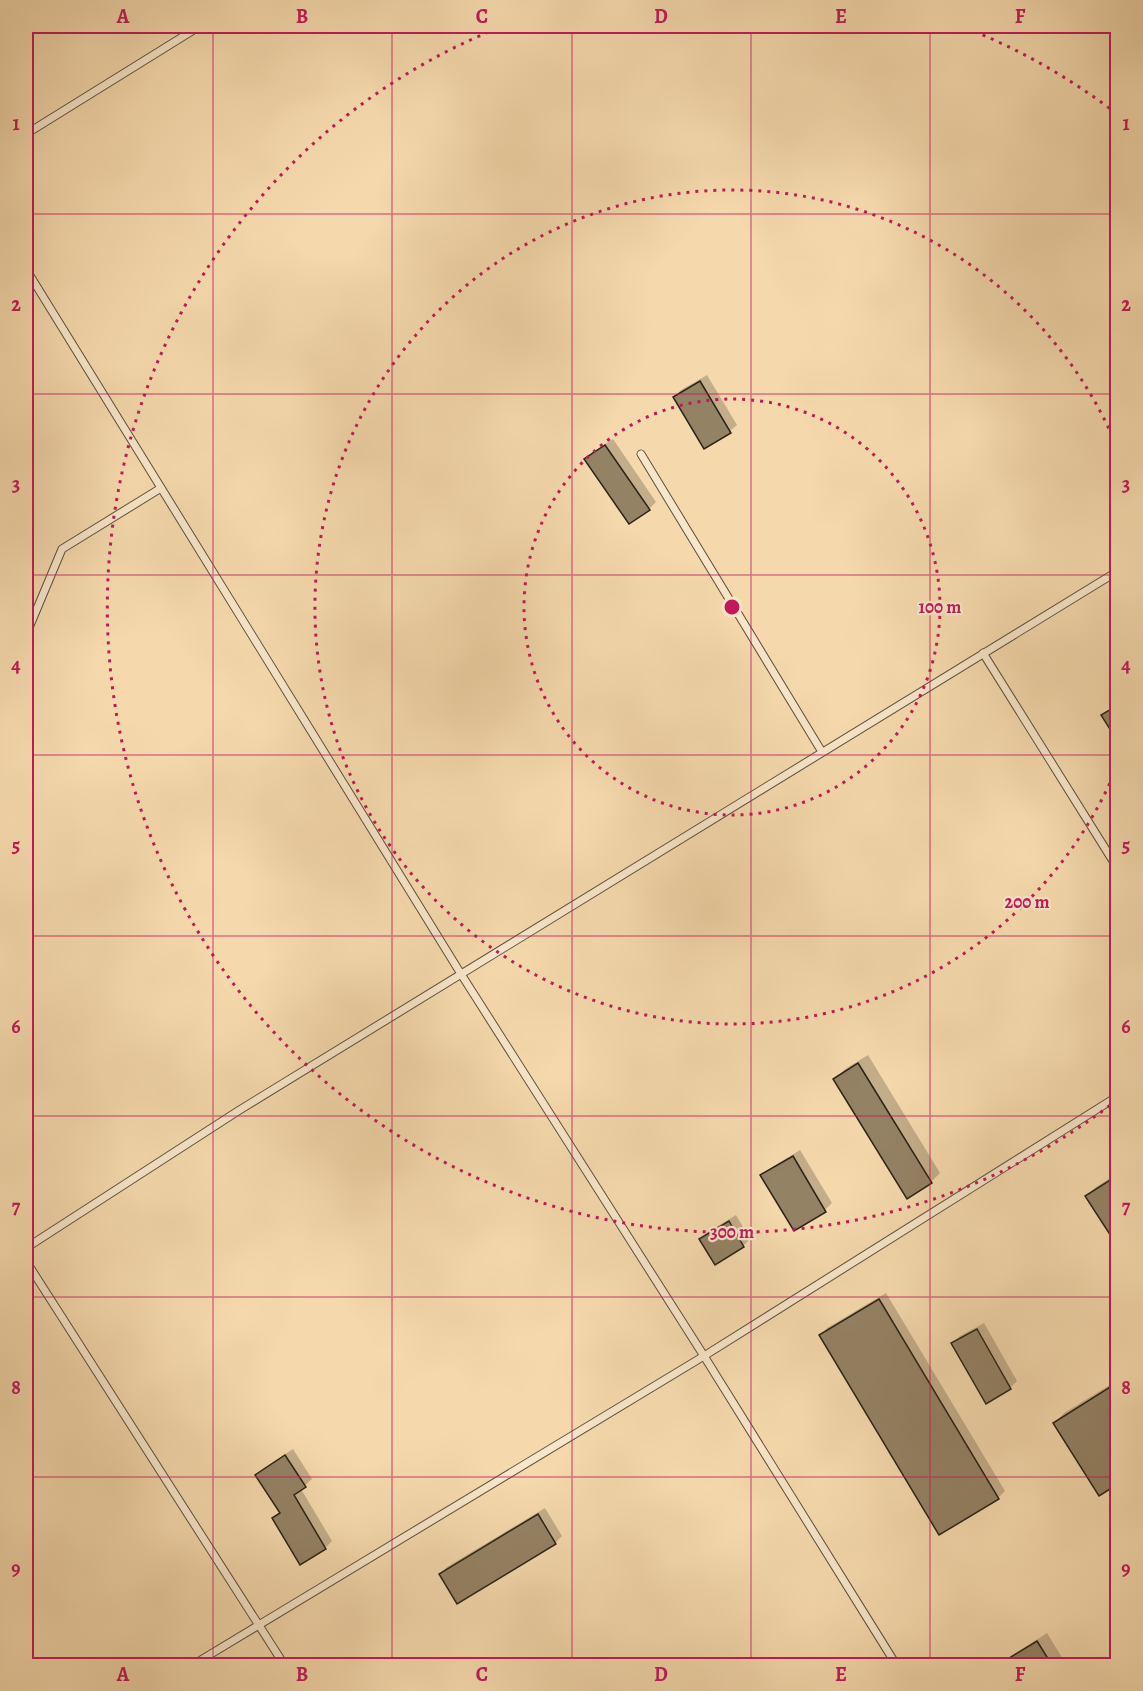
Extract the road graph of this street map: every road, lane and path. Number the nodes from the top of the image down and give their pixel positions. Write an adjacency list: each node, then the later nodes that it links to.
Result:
1 (200, 26): 2 (lane)
2 (26, 134)
3 (26, 269): 5 (lane)
4 (641, 454): 9 (lane)
5 (161, 488): 7 (lane); 11 (lane)
6 (1118, 571): 8 (lane)
7 (26, 635)
8 (983, 653): 9 (lane); 10 (lane)
9 (822, 752): 11 (lane)
10 (1118, 869)
11 (461, 974): 13 (lane); 15 (lane)
12 (1118, 1096): 15 (lane)
13 (26, 1248)
14 (26, 1261): 16 (lane)
15 (704, 1356): 16 (lane); 19 (lane)
16 (259, 1624): 17 (lane); 18 (lane)
17 (191, 1665)
18 (285, 1665)
19 (897, 1665)

